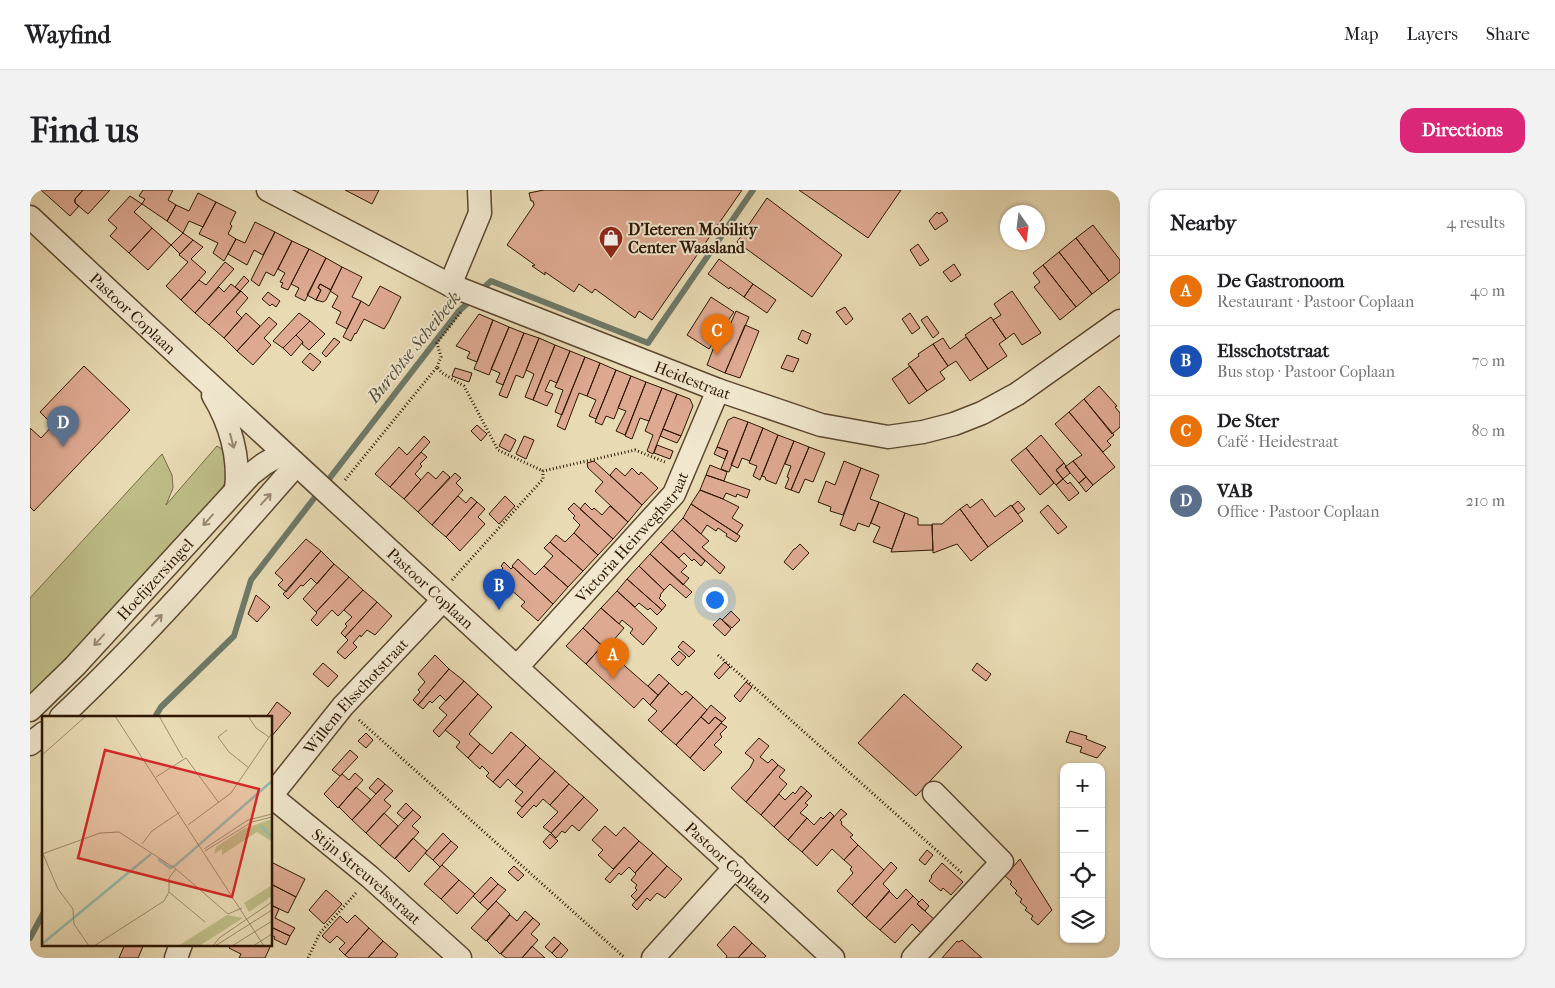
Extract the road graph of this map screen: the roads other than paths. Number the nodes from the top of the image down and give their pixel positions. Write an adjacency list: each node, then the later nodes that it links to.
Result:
1 (268, 190): 4 (street, Heidestraat)
2 (479, 190): 4 (street)
3 (30, 217): 6 (street, Pastoor Coplaan)
4 (450, 285): 7 (street, Heidestraat)
5 (1120, 321): 7 (street, Heidestraat)
6 (204, 381): 8 (street, Pastoor Coplaan); 9 (street, one-way to 9)
7 (718, 390): 11 (street, Victoria Heirweghstraat)
8 (289, 459): 9 (street, Hoefijzersingel); 10 (street, Pastoor Coplaan); 13 (street, Hoefijzersingel, one-way to 8)
9 (236, 490): 12 (street, Hoefijzersingel, one-way to 12)
10 (441, 597): 11 (street, Pastoor Coplaan); 17 (street, Willem Elsschotstraat)
11 (517, 667): 19 (street, Pastoor Coplaan)
12 (30, 710)
13 (62, 716)
14 (42, 735): 15 (street)
15 (30, 744)
16 (934, 793): 25 (street)
17 (272, 795)
18 (272, 797): 22 (street, Stijn Streuvelsstraat)
19 (735, 868): 23 (street); 24 (street, Pastoor Coplaan)
20 (181, 946): 21 (street)
21 (176, 958)
22 (460, 958)
23 (653, 958)
24 (833, 958)
25 (913, 958)

